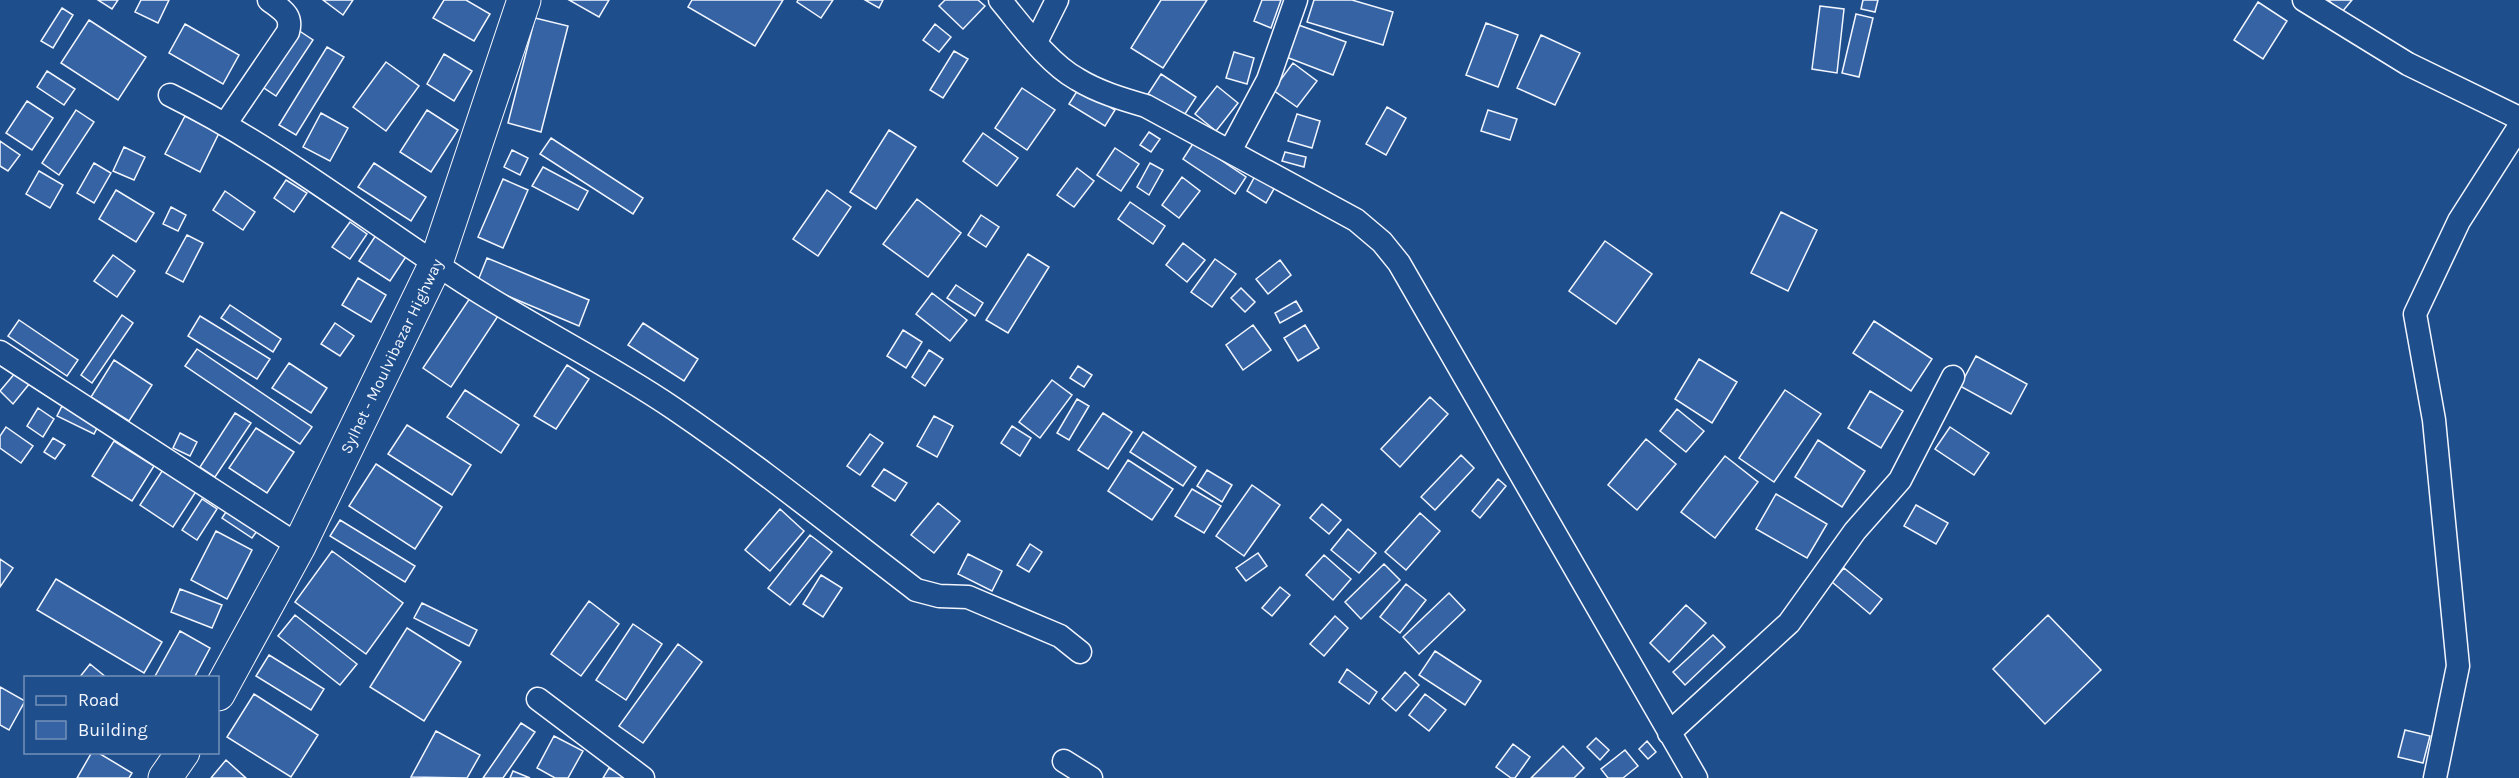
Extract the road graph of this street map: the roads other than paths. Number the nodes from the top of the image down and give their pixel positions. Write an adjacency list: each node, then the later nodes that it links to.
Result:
1 (269, 0): 10 (street)
2 (524, 0): 13 (highway, Sylhet - Moulvibazar Highway)
3 (1000, 0): 7 (street)
4 (1057, 0): 7 (street)
5 (1296, 0): 12 (street)
6 (2304, 0): 9 (street)
7 (1036, 42): 12 (street)
8 (170, 96): 10 (street)
9 (2519, 118)
10 (226, 123): 13 (street)
11 (2519, 127): 27 (street)
12 (1230, 151): 20 (street)
13 (436, 263): 16 (highway, Sylhet - Moulvibazar Highway); 17 (street)
14 (0, 352): 16 (street)
15 (1953, 377): 20 (street)
16 (299, 546): 18 (highway, Sylhet - Moulvibazar Highway)
17 (1080, 652)
18 (219, 692)
19 (538, 699): 24 (street)
20 (1669, 733): 26 (street)
21 (182, 754): 23 (highway)
22 (1064, 761): 25 (street)
23 (165, 778)
24 (643, 778)
25 (1091, 778)
26 (1695, 778)
27 (2435, 778)

